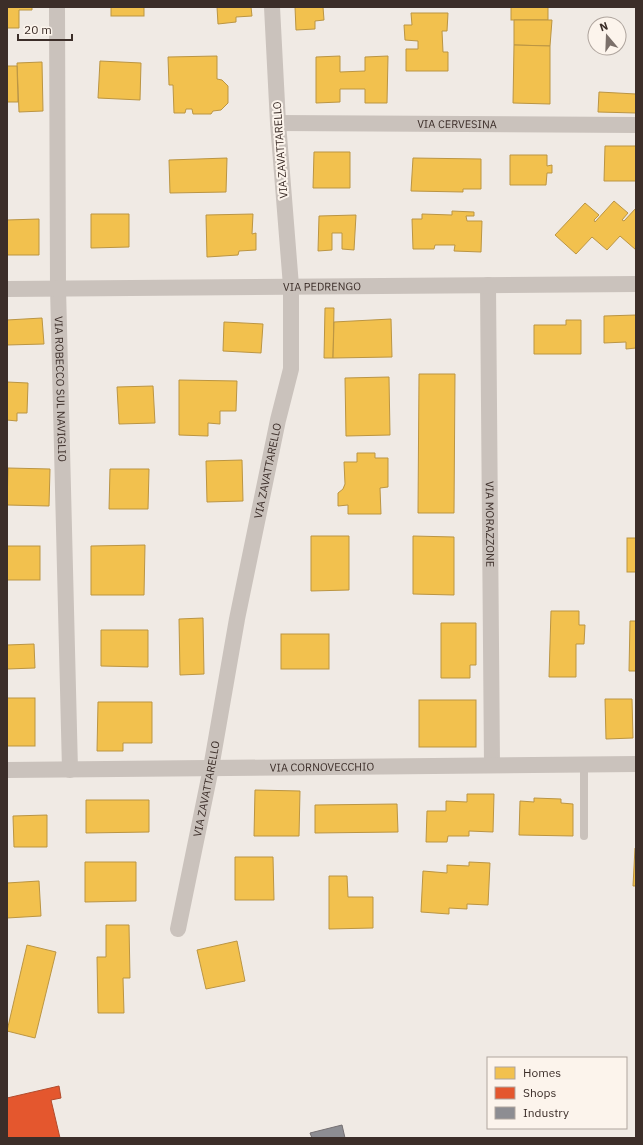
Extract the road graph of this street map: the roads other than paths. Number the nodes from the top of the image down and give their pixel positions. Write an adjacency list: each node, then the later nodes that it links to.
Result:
1 (58, 7): 8 (street, VIA ROBECCO SUL NAVIGLIO)
2 (272, 7): 3 (street, VIA ZAVATTARELLO)
3 (278, 123): 4 (street, VIA CERVESINA); 7 (street, VIA ZAVATTARELLO)
4 (636, 125)
5 (636, 284): 6 (street, VIA PEDRENGO)
6 (488, 285): 7 (street, VIA PEDRENGO); 10 (street, VIA MORAZZONE)
7 (291, 286): 8 (street, VIA PEDRENGO); 13 (street, VIA ZAVATTARELLO)
8 (58, 288): 9 (street, VIA PEDRENGO); 15 (street, VIA ROBECCO SUL NAVIGLIO)
9 (7, 289)
10 (492, 764): 11 (street, VIA CORNOVECCHIO); 13 (street, VIA CORNOVECCHIO)
11 (584, 764): 12 (street, VIA CORNOVECCHIO); 16 (lane)
12 (636, 764)
13 (211, 768): 15 (street, VIA CORNOVECCHIO); 17 (street, VIA ZAVATTARELLO)
14 (7, 770): 15 (street, VIA CORNOVECCHIO)
15 (70, 770)
16 (584, 836)
17 (178, 929)

